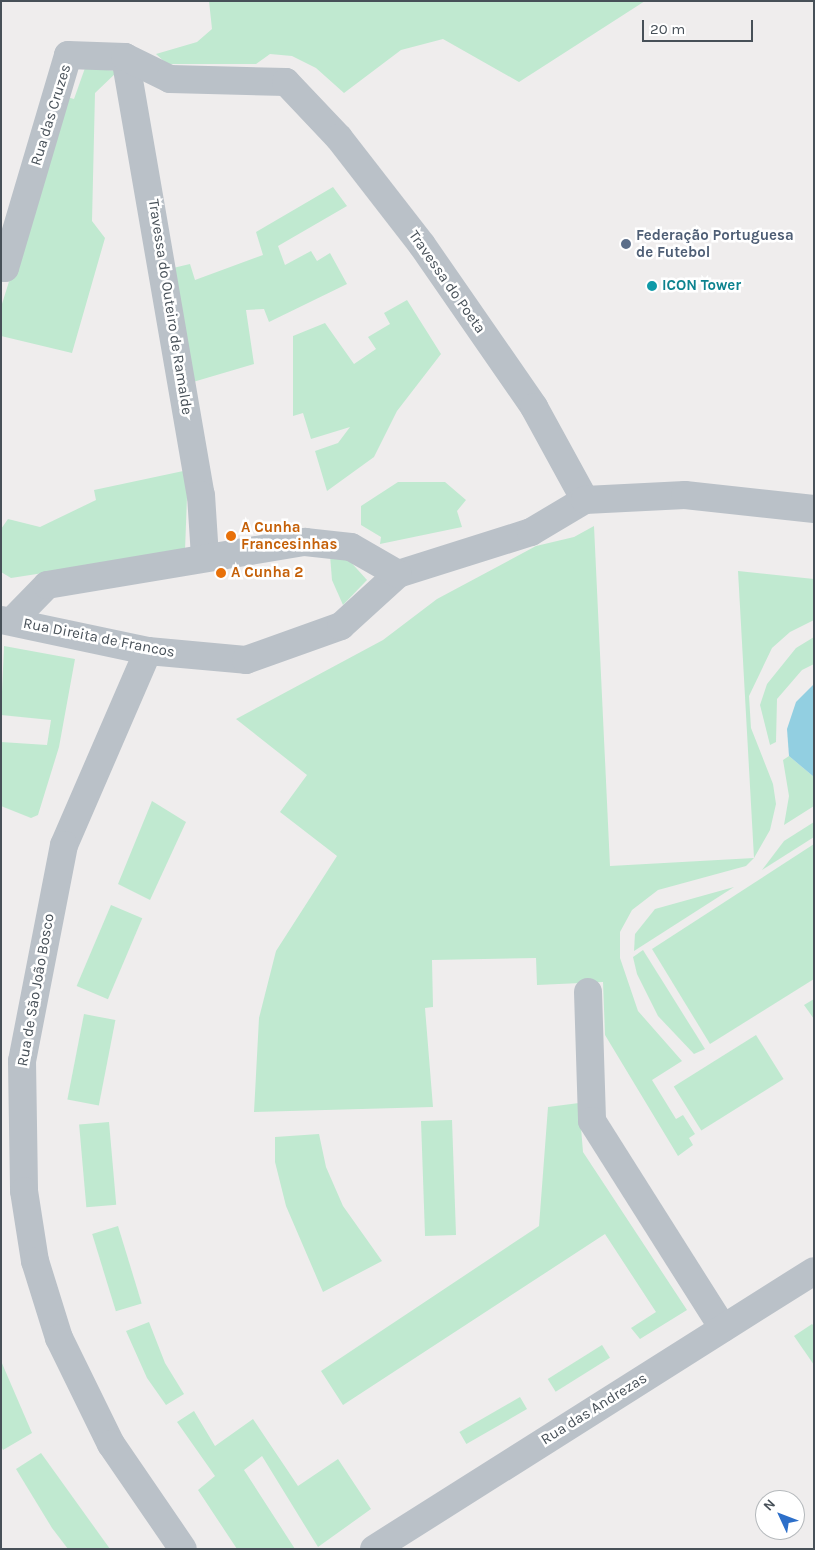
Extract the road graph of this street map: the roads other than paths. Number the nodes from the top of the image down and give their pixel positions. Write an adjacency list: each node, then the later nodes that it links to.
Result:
1 (125, 57): 2 (street, Rua das Cruzes); 3 (street, Rua das Cruzes); 6 (street, Travessa do Outeiro de Ramalde)
2 (286, 82): 4 (street, Travessa do Poeta)
3 (1, 268)
4 (585, 500): 5 (street, Rua Direita de Francos); 7 (street, Rua Direita de Francos)
5 (814, 509)
6 (205, 558): 7 (street); 8 (street)
7 (398, 574): 9 (street, Rua Direita de Francos)
8 (6, 620): 9 (street, Rua Direita de Francos)
9 (148, 651): 13 (street, Rua de São João Bosco)
10 (588, 992): 12 (street)
11 (814, 1270): 12 (street, Rua das Andrezas)
12 (723, 1328): 14 (street, Rua das Andrezas)
13 (183, 1549)
14 (374, 1549)

